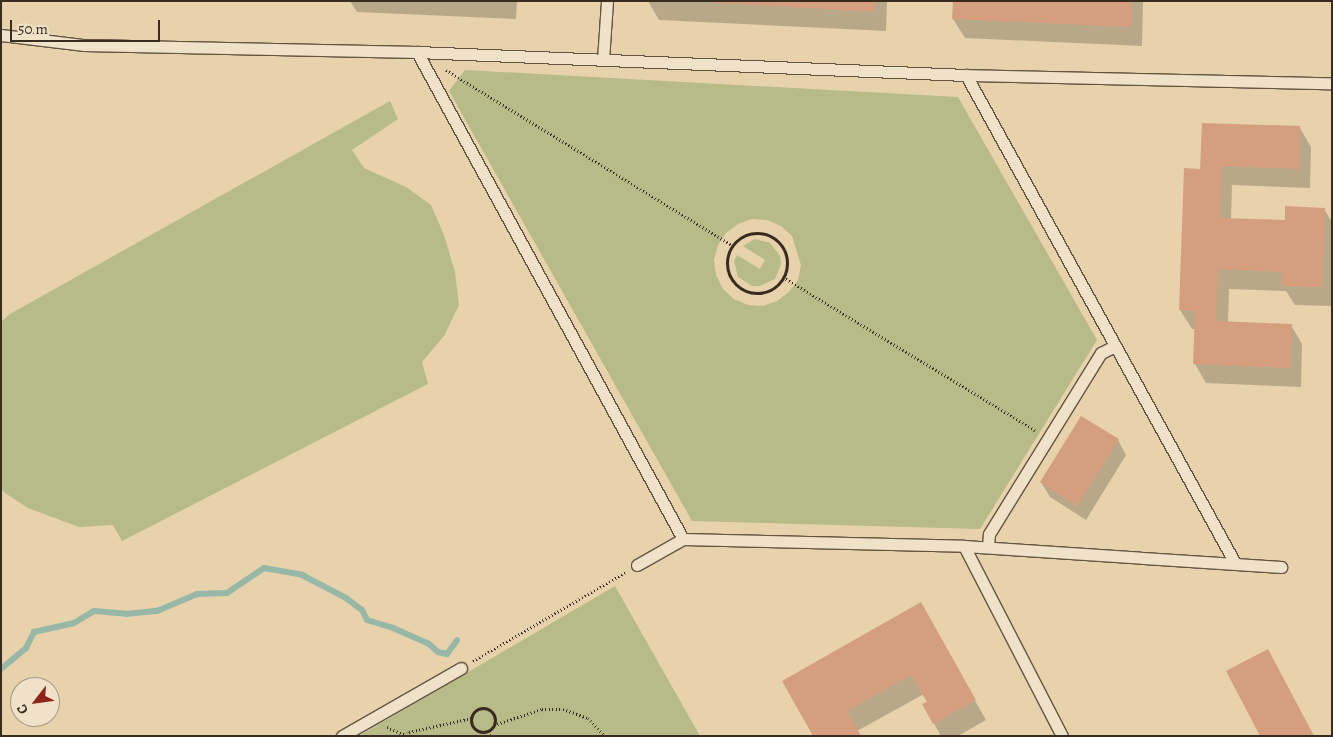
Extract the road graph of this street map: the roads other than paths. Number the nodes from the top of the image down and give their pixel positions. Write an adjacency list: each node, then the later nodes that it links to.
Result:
1 (608, 1): 4 (lane)
2 (1, 35): 3 (lane)
3 (417, 52): 4 (lane); 8 (lane)
4 (603, 60): 5 (lane)
5 (966, 75): 6 (lane); 7 (lane)
6 (1332, 83)
7 (1115, 346): 10 (lane); 11 (lane)
8 (683, 538): 9 (lane); 12 (lane)
9 (964, 546): 10 (lane); 16 (lane)
10 (988, 547): 11 (lane)
11 (1235, 563): 13 (lane)
12 (637, 565)
13 (1281, 567)
14 (462, 668): 15 (lane)
15 (342, 736)
16 (1062, 736)

